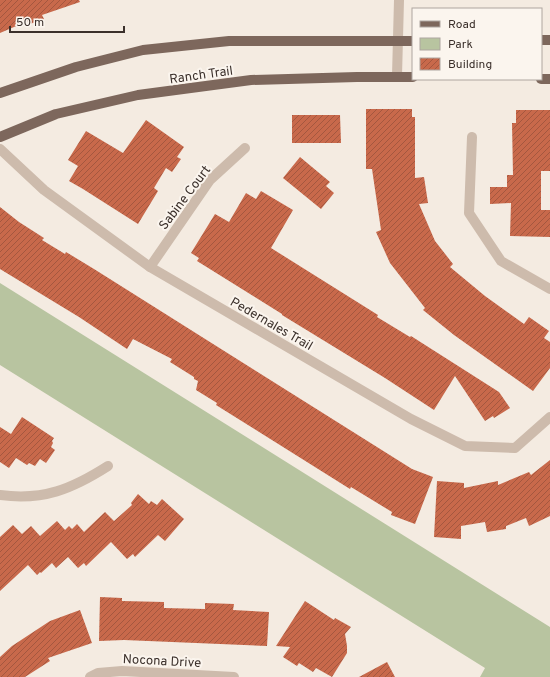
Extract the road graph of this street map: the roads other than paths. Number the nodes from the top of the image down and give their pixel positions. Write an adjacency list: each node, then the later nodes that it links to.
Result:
1 (399, 0): 3 (street)
2 (412, 41): 3 (main road)
3 (398, 42): 4 (street); 6 (main road)
4 (397, 76): 5 (main road, Ranch Trail); 7 (main road, Ranch Trail)
5 (412, 77)
6 (0, 93)
7 (0, 137)
8 (472, 137): 12 (street)
9 (245, 148): 11 (street, Sabine Court)
10 (0, 149): 11 (street, Pedernales Trail)
11 (150, 267): 13 (street, Pedernales Trail)
12 (550, 289)
13 (550, 417)
14 (108, 466): 15 (street)
15 (0, 495)
16 (90, 677): 17 (street, Nocona Drive)
17 (234, 677)

